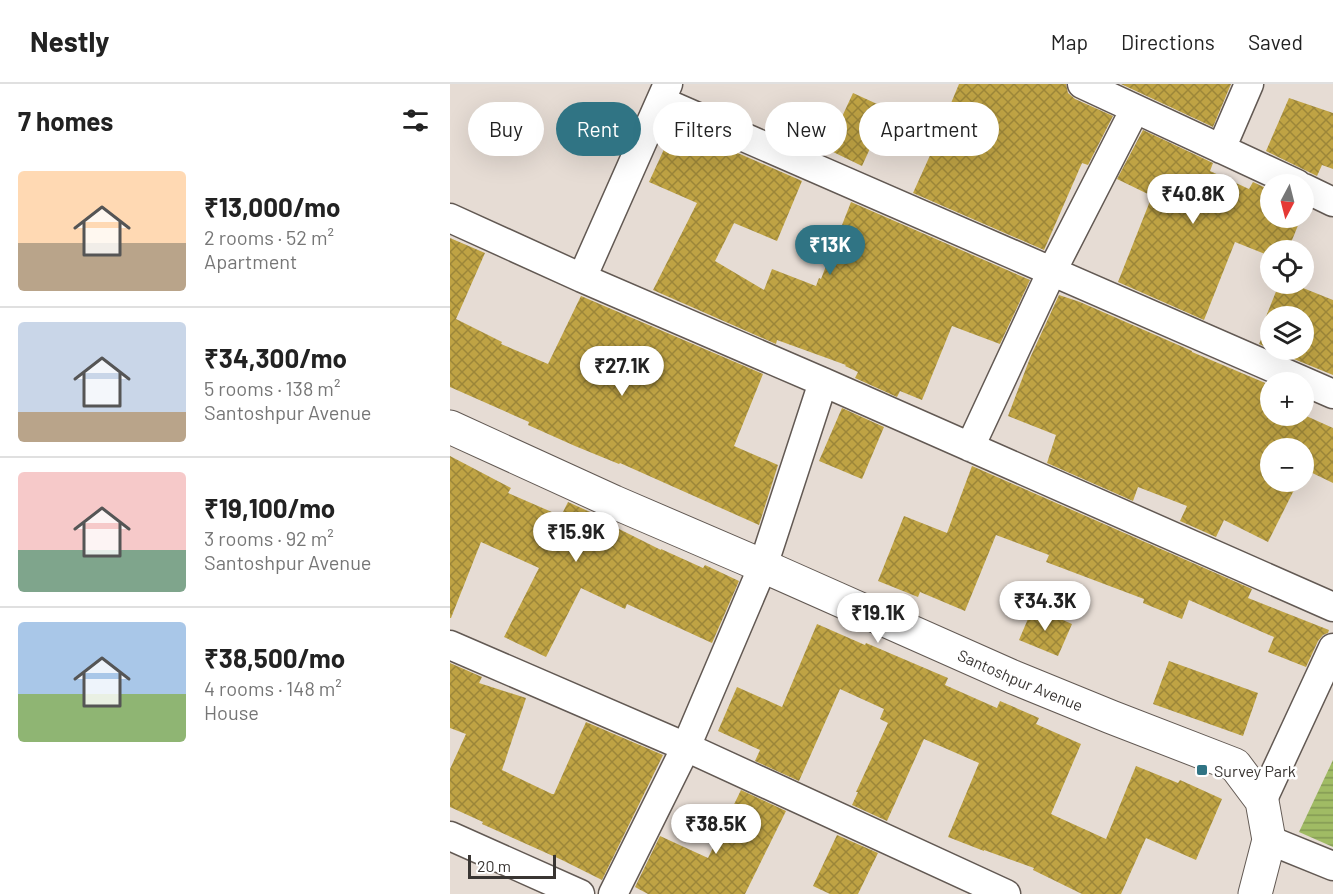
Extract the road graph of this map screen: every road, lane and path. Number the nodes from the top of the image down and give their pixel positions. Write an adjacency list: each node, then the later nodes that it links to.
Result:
1 (1082, 84): 4 (street)
2 (1249, 84): 5 (street)
3 (664, 92): 10 (street); 11 (street)
4 (1135, 109): 5 (street); 10 (street)
5 (1221, 149): 6 (street)
6 (1275, 174)
7 (1314, 192): 8 (street)
8 (1333, 201)
9 (450, 218): 11 (street)
10 (1052, 272): 13 (street); 15 (street)
11 (582, 278): 12 (street)
12 (823, 382): 15 (street); 16 (street)
13 (1333, 394)
14 (450, 427): 16 (main road, Santoshpur Avenue)
15 (970, 447): 17 (street)
16 (763, 566): 20 (street); 21 (main road, Santoshpur Avenue)
17 (1333, 607)
18 (450, 645): 20 (street)
19 (1333, 648): 21 (street)
20 (686, 747): 26 (street); 27 (street)
21 (1262, 801): 23 (main road, Santoshpur Avenue)
22 (450, 836): 25 (street)
23 (1269, 840): 24 (street); 28 (main road, Santoshpur Avenue)
24 (1333, 866)
25 (580, 894)
26 (613, 894)
27 (1006, 894)
28 (1255, 894)

